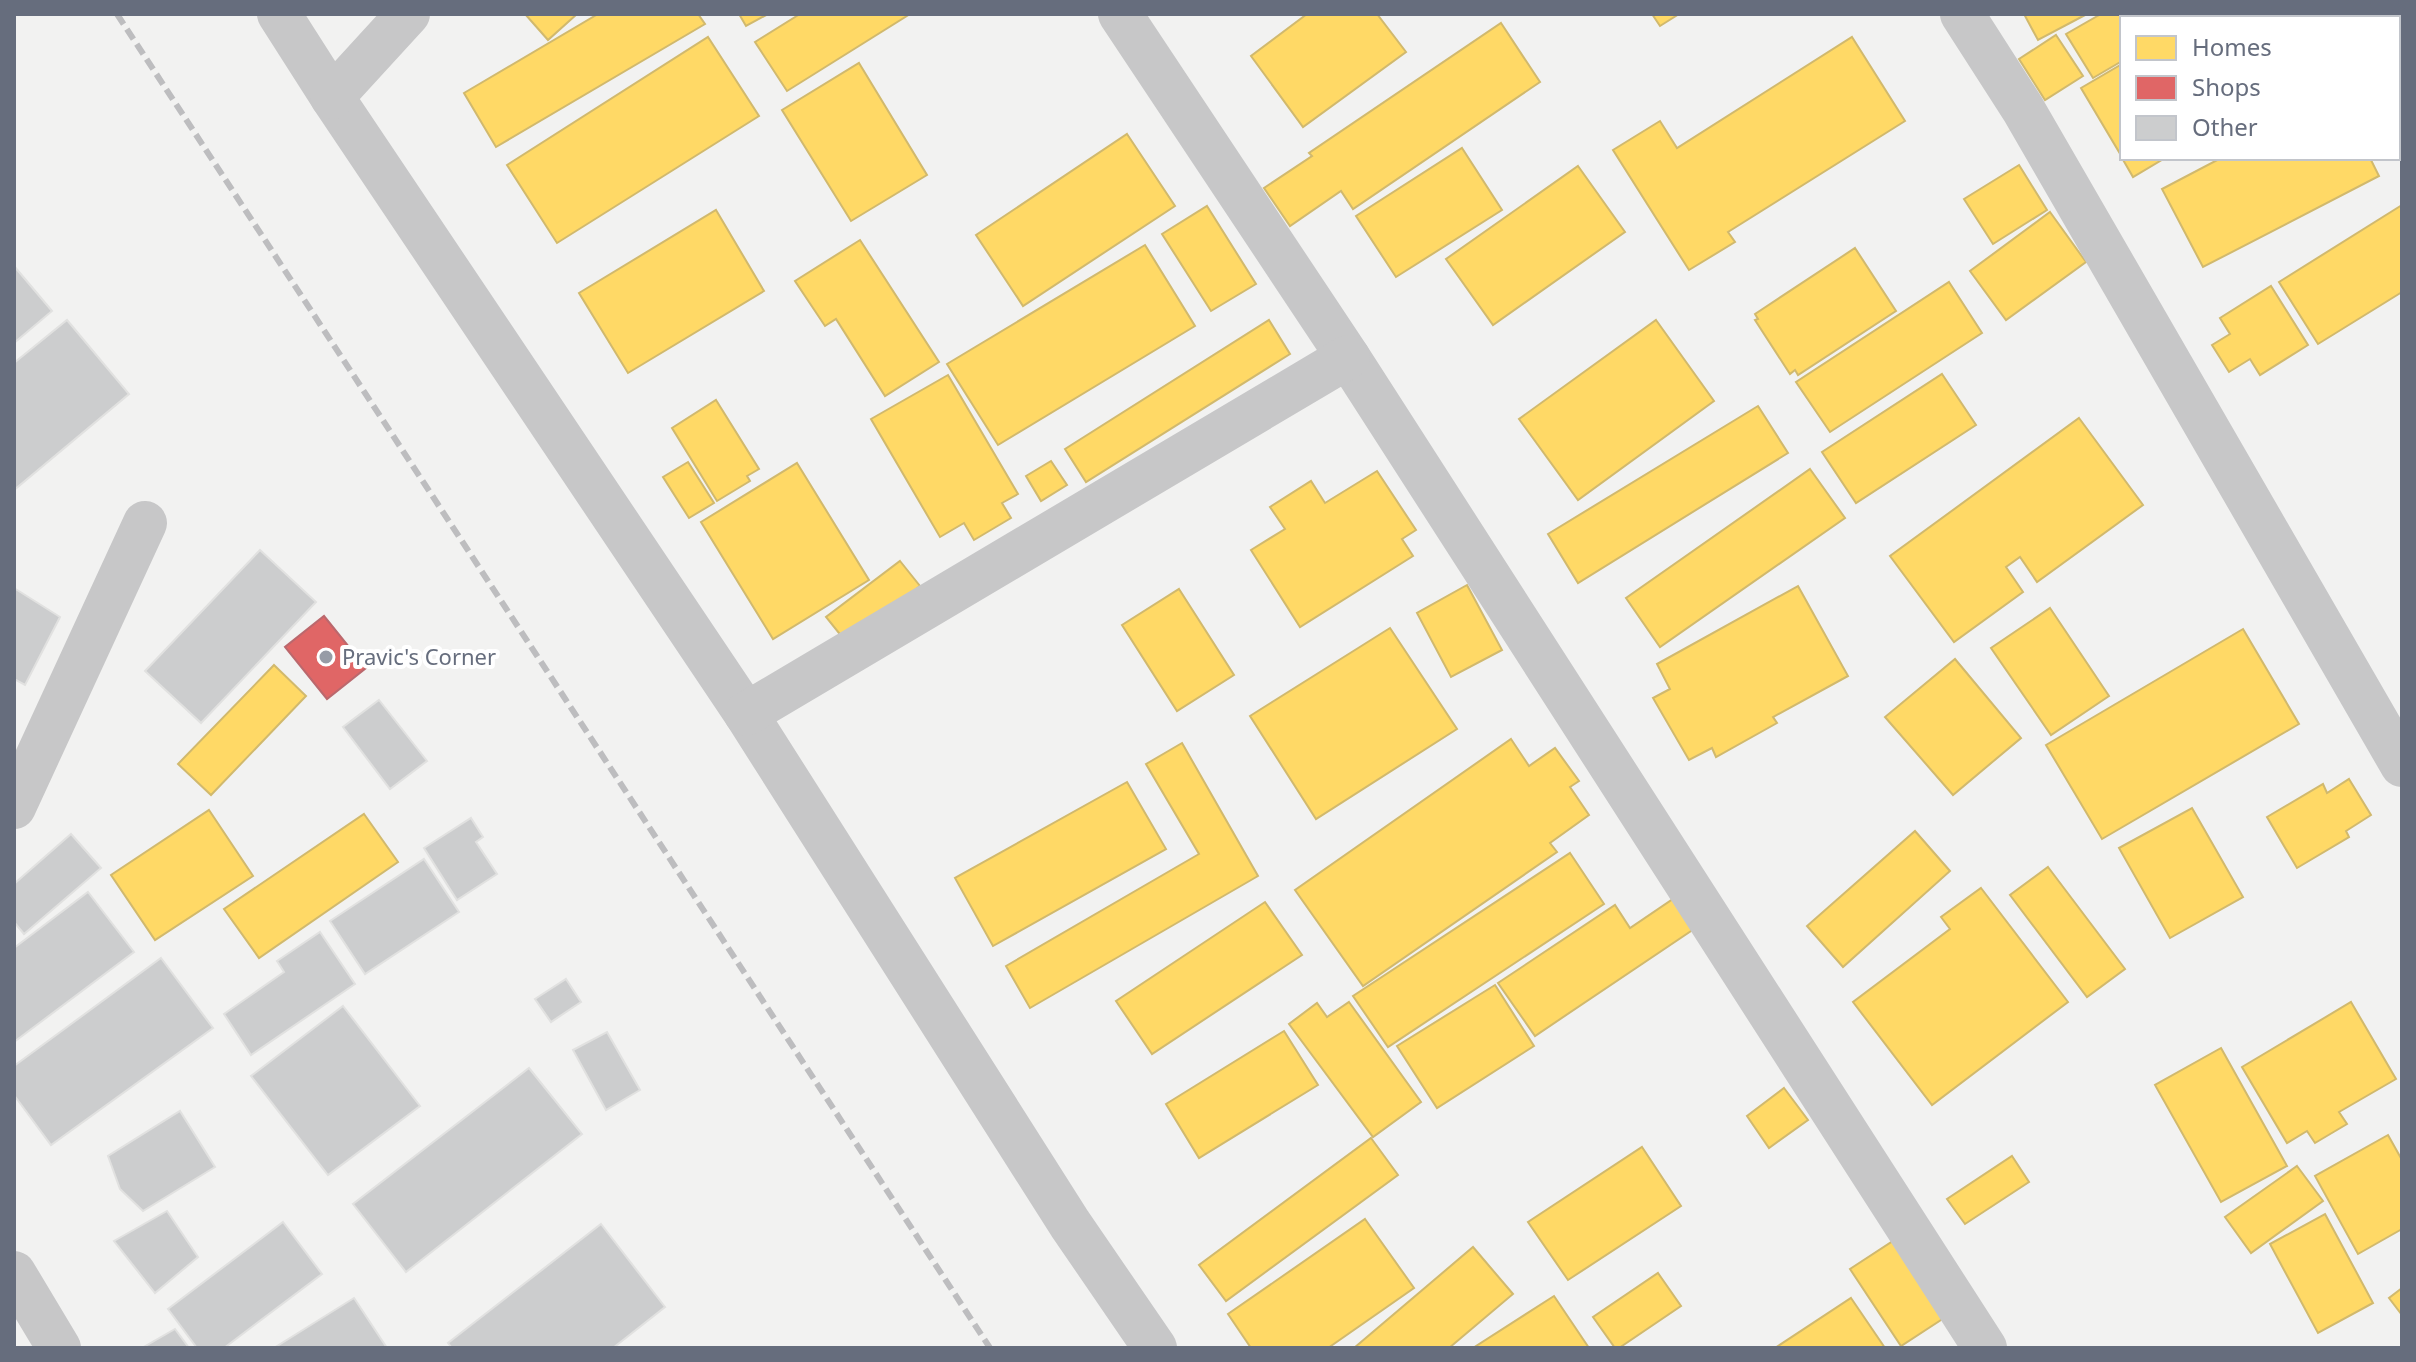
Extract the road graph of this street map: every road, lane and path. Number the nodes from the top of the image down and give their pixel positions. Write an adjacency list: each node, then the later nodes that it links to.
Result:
1 (279, 14): 5 (street)
2 (408, 14): 5 (street)
3 (1120, 14): 6 (street)
4 (1962, 14): 9 (street)
5 (332, 97): 8 (street)
6 (1348, 357): 8 (street); 14 (street)
7 (145, 523): 10 (street)
8 (746, 714): 13 (street)
9 (2402, 765)
10 (14, 807)
11 (14, 1273): 12 (street)
12 (59, 1348)
13 (1155, 1348)
14 (1985, 1348)

